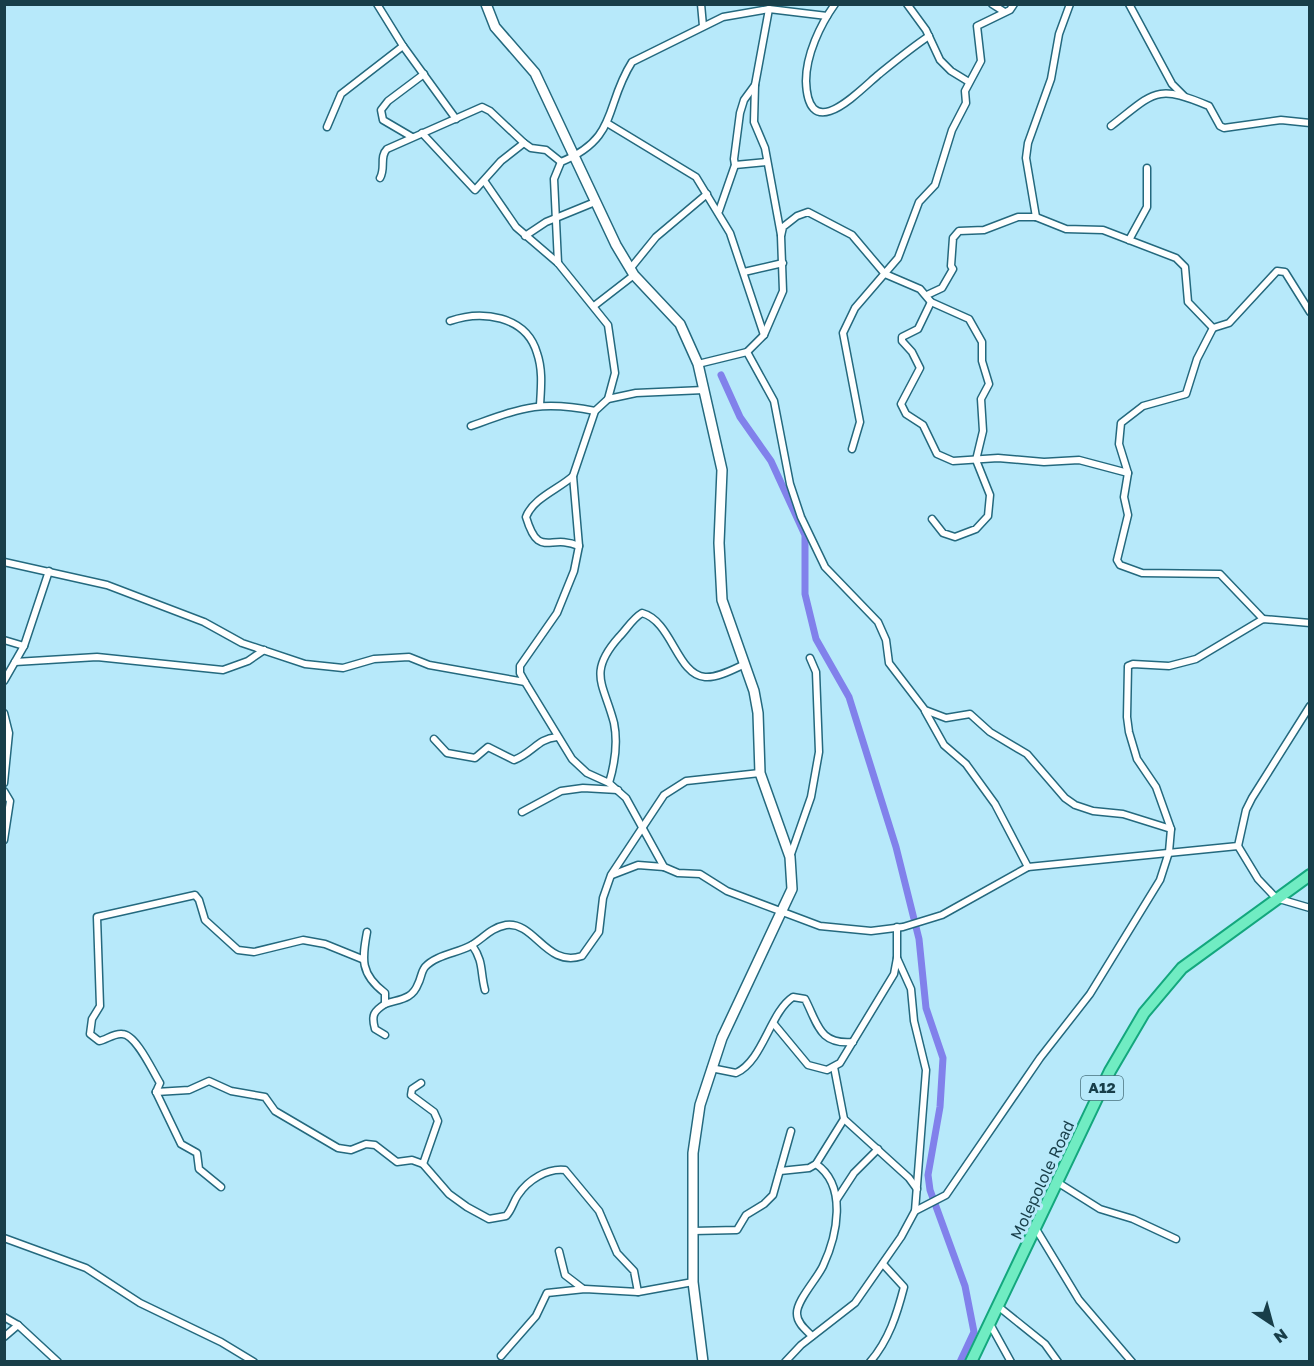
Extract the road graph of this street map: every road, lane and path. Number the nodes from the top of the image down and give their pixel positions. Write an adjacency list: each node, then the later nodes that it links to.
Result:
1 (377, 4): 15 (street)
2 (486, 4): 28 (street)
3 (701, 4): 13 (street)
4 (835, 4): 12 (street)
5 (992, 4): 11 (street)
6 (1014, 4): 11 (street)
7 (1070, 4): 39 (street)
8 (1129, 4): 19 (street)
9 (908, 5): 14 (street)
10 (769, 9): 12 (street); 13 (street); 18 (street)
11 (1003, 11): 17 (street)
12 (826, 16): 14 (street)
13 (704, 26): 21 (street)
14 (929, 36): 17 (street)
15 (403, 46): 16 (street); 24 (street)
16 (424, 74): 20 (street); 26 (street)
17 (969, 82): 47 (street)
18 (755, 85): 30 (street); 31 (street)
19 (1185, 97): 22 (street); 23 (street)
20 (456, 119): 25 (street); 27 (street)
21 (607, 123): 28 (street); 35 (street)
22 (1310, 123)
23 (1111, 126)
24 (327, 127)
25 (422, 133): 26 (street); 34 (street)
26 (412, 137): 33 (street)
27 (524, 143): 29 (street); 34 (street)
28 (574, 156): 29 (street); 36 (street)
29 (561, 162): 38 (street)
30 (766, 162): 31 (street); 41 (street)
31 (735, 165): 37 (street)
32 (1147, 168): 42 (street)
33 (380, 178)
34 (485, 182): 40 (street)
35 (707, 194): 37 (street); 45 (street)
36 (595, 202): 38 (street); 45 (street)
37 (719, 212): 46 (street)
38 (556, 217): 40 (street); 43 (street)
39 (1036, 217): 42 (street); 48 (street)
40 (525, 236): 43 (street)
41 (781, 236): 44 (street); 47 (street)
42 (1129, 240): 53 (street)
43 (558, 263): 50 (street)
44 (783, 263): 46 (street); 54 (street)
45 (632, 272): 50 (street); 56 (street)
46 (744, 272): 54 (street)
47 (885, 274): 48 (street); 62 (street)
48 (927, 295): 49 (street)
49 (931, 302): 63 (street); 63 (street)
50 (594, 306): 58 (street)
51 (1310, 312): 53 (street)
52 (450, 321): 59 (street)
53 (1214, 328): 64 (street)
54 (764, 335): 55 (street)
55 (747, 352): 56 (street); 81 (street)
56 (698, 364): 57 (street)
57 (704, 390): 58 (street); 77 (street)
58 (608, 399): 60 (street)
59 (540, 405): 60 (street); 61 (street)
60 (595, 411): 65 (street)
61 (471, 426)
62 (852, 449)
63 (976, 460): 64 (street); 66 (street)
64 (1128, 472): 70 (street)
65 (573, 476): 67 (street); 67 (street)
66 (932, 519)
67 (579, 546): 79 (street)
68 (4, 562): 69 (street)
69 (50, 571): 73 (street); 74 (street)
70 (1263, 619): 71 (street); 92 (street)
71 (1310, 623)
72 (4, 639): 73 (street)
73 (24, 646): 76 (street)
74 (264, 650): 76 (street); 79 (street)
75 (810, 658): 96 (street)
76 (15, 663): 78 (street)
77 (745, 664): 85 (street); 87 (street)
78 (4, 681)
79 (525, 682): 83 (street)
80 (1310, 706): 94 (street)
81 (925, 710): 92 (street); 98 (street)
82 (4, 713): 86 (street)
83 (557, 737): 84 (street); 87 (street)
84 (434, 739)
85 (760, 773): 91 (street); 96 (street)
86 (4, 783)
87 (609, 783): 88 (street)
88 (619, 790): 90 (street); 91 (street)
89 (4, 791): 93 (street)
90 (522, 812)
91 (642, 828): 97 (street); 99 (street)
92 (1171, 829): 95 (street)
93 (4, 840)
94 (1238, 846): 95 (street); 101 (street)
95 (1169, 852): 98 (street); 128 (street)
96 (790, 857): 103 (street)
97 (664, 867): 99 (street); 103 (street)
98 (1028, 867): 104 (street)
99 (611, 875): 106 (street)
100 (1310, 875): 101 (main road, Molepolole Road / A12)
101 (1276, 898): 102 (street); 124 (main road, Molepolole Road / A12)
102 (1310, 908)
103 (782, 913): 104 (street); 115 (street)
104 (900, 927): 107 (street)
105 (367, 932): 108 (street)
106 (472, 945): 109 (street); 110 (street)
107 (897, 958): 113 (street); 126 (street)
108 (362, 959): 110 (street); 117 (street)
109 (484, 990)
110 (385, 1004): 112 (street)
111 (774, 1024): 113 (street); 114 (street); 115 (street)
112 (385, 1035)
113 (853, 1042): 114 (street)
114 (834, 1067): 118 (street)
115 (711, 1068): 130 (street)
116 (421, 1083): 121 (street)
117 (156, 1092): 121 (street); 125 (street)
118 (844, 1119): 120 (street); 122 (street)
119 (791, 1131): 123 (street)
120 (878, 1149): 126 (street); 127 (street)
121 (423, 1164): 137 (street)
122 (816, 1164): 123 (street); 127 (street)
123 (780, 1172): 130 (street)
124 (1057, 1182): 129 (main road, Molepolole Road / A12); 132 (street)
125 (221, 1187)
126 (917, 1189): 128 (street)
127 (837, 1199): 142 (street)
128 (915, 1211): 134 (street)
129 (1036, 1228): 138 (main road, Molepolole Road / A12); 153 (street)
130 (693, 1231): 135 (street)
131 (4, 1238): 146 (street)
132 (1176, 1239)
133 (559, 1251): 136 (street)
134 (883, 1264): 142 (street); 149 (street)
135 (693, 1282): 137 (street); 147 (street)
136 (585, 1289): 137 (street); 144 (street)
137 (638, 1292)
138 (999, 1307): 140 (main road, Molepolole Road / A12); 152 (street)
139 (4, 1317): 141 (street)
140 (990, 1324): 150 (main road, Molepolole Road / A12); 151 (street)
141 (18, 1325): 143 (street); 145 (street)
142 (812, 1336): 148 (street)
143 (4, 1337)
144 (501, 1356)
145 (58, 1362)
146 (254, 1362)
147 (703, 1362)
148 (785, 1362)
149 (870, 1362)
150 (970, 1362)
151 (1011, 1362)
152 (1058, 1362)
153 (1132, 1362)

